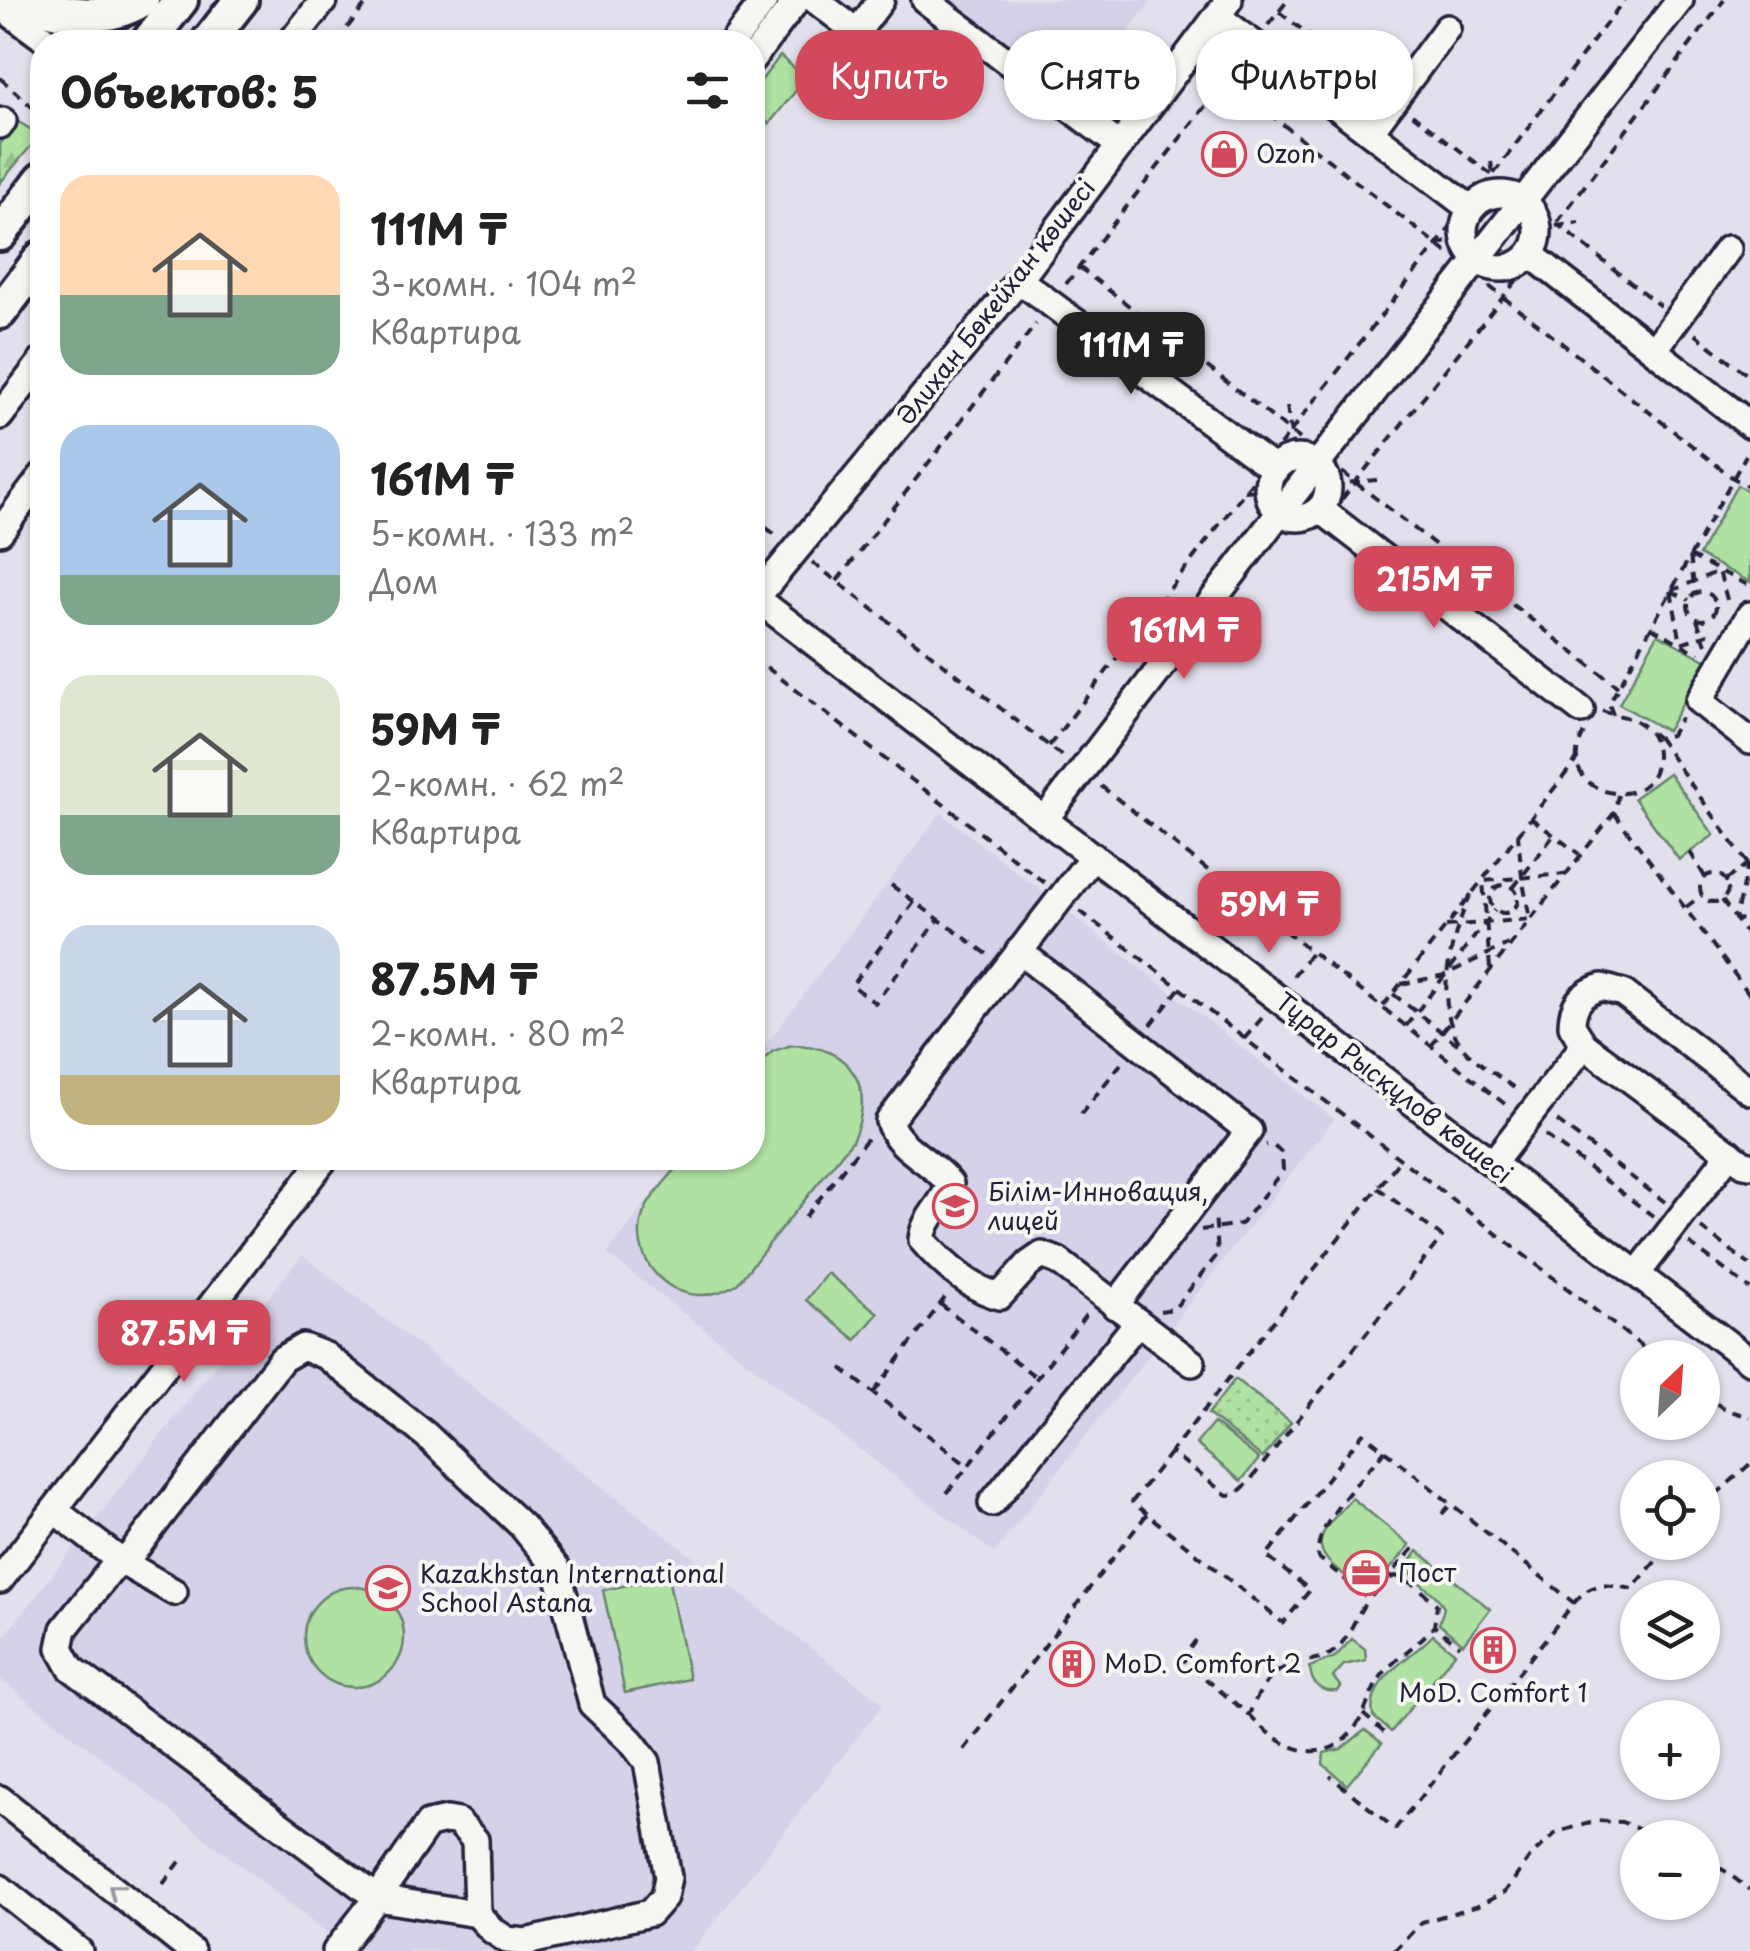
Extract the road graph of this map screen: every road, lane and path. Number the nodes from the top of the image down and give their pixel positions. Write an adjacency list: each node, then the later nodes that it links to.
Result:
1 (24, 0): 2 (main road)
2 (142, 0)
3 (181, 0): 20 (main road)
4 (241, 0): 21 (main road)
5 (324, 0): 22 (street)
6 (369, 0): 23 (path)
7 (765, 0): 24 (street)
8 (797, 0): 26 (street)
9 (815, 0): 10 (street)
10 (881, 0)
11 (925, 0): 32 (street)
12 (1288, 0): 25 (path)
13 (1624, 0): 36 (path)
14 (1680, 0): 37 (street)
15 (1724, 0): 37 (path)
16 (0, 6): 19 (street)
17 (1223, 8): 31 (street); 32 (street, Әлихан Бөкейхан көшесі)
18 (1447, 28): 31 (street)
19 (33, 30)
20 (157, 30)
21 (217, 30)
22 (300, 30)
23 (345, 30)
24 (742, 30)
25 (1264, 30)
26 (765, 42)
27 (0, 78): 28 (path)
28 (30, 105)
29 (1196, 118): 41 (path)
30 (1277, 120): 39 (path)
31 (1370, 132): 36 (street)
32 (1119, 145): 43 (street, Әлихан Бөкейхан көшесі)
33 (1491, 162): 36 (path)
34 (30, 195): 38 (main road)
35 (1580, 222): 37 (path)
36 (1475, 226): 37 (street); 37 (street); 37 (street); 39 (path); 39 (path); 39 (path); 45 (path); 58 (street)
37 (1535, 233): 45 (path); 48 (path); 49 (street)
38 (0, 234)
39 (1437, 245): 55 (path)
40 (1728, 249): 48 (street)
41 (1079, 268): 44 (path); 55 (path)
42 (30, 273): 46 (main road)
43 (1019, 280): 58 (street); 65 (street, Әлихан Бөкейхан көшесі)
44 (1064, 288)
45 (1504, 297): 57 (path); 60 (path)
46 (0, 312)
47 (1042, 316): 68 (path)
48 (1676, 319): 49 (street); 51 (path)
49 (1654, 350): 54 (street)
50 (30, 377): 53 (street)
51 (1750, 377)
52 (1287, 406): 55 (path)
53 (0, 416)
54 (1750, 425)
55 (1290, 432): 58 (path); 58 (path); 58 (path)
56 (1746, 455): 57 (path)
57 (1734, 478): 61 (path); 66 (path)
58 (1295, 479): 60 (path); 60 (path); 60 (path); 83 (street); 88 (path); 90 (street)
59 (1377, 480): 60 (path)
60 (1355, 482): 81 (path)
61 (1750, 487)
62 (30, 492): 64 (street)
63 (765, 527): 65 (path)
64 (0, 532)
65 (796, 550): 68 (path); 70 (street, Әлихан Бөкейхан көшесі)
66 (1690, 556): 67 (path); 69 (path); 72 (path)
67 (1719, 571): 69 (path); 71 (path); 76 (path)
68 (837, 581): 88 (path)
69 (1694, 581): 72 (path); 73 (path)
70 (765, 586)
71 (1750, 586)
72 (1671, 591): 74 (path); 77 (path); 79 (path)
73 (1695, 594): 74 (path); 74 (path)
74 (1689, 600)
75 (765, 607): 94 (street, Тұрар Рысқұлов көшесі)
76 (1740, 610): 87 (street)
77 (1651, 627): 79 (path); 81 (path)
78 (1718, 630): 79 (path)
79 (1681, 644): 80 (path)
80 (1713, 662)
81 (1618, 687): 82 (path)
82 (1612, 716): 83 (path); 85 (path)
83 (1590, 718): 89 (path)
84 (1675, 729): 86 (path)
85 (1648, 730): 86 (path); 91 (path)
86 (1658, 738): 100 (path)
87 (1750, 741)
88 (1049, 746): 90 (path)
89 (1578, 758): 91 (path); 93 (path)
90 (1081, 771): 94 (street); 120 (path)
91 (1618, 795): 92 (path)
92 (1614, 813): 98 (path); 110 (path)
93 (1531, 818): 95 (path); 96 (path)
94 (1045, 819): 99 (street, Тұрар Рысқұлов көшесі)
95 (1518, 834): 102 (path); 117 (path)
96 (1554, 835): 98 (path); 102 (path)
97 (1690, 852): 103 (path)
98 (1580, 855): 101 (path)
99 (1093, 856): 122 (street); 143 (street, Тұрар Рысқұлов көшесі)
100 (1749, 864): 104 (path); 112 (path)
101 (1565, 874): 102 (path); 113 (path)
102 (1522, 877): 106 (path); 113 (path); 116 (path)
103 (1704, 877): 104 (path); 107 (path)
104 (1726, 880): 108 (path)
105 (891, 885): 109 (path)
106 (1512, 888): 111 (path); 111 (path)
107 (1702, 895): 108 (path); 110 (path)
108 (1722, 900): 112 (path)
109 (914, 902): 114 (path); 114 (path)
110 (1685, 908): 128 (path)
111 (1496, 910): 116 (path)
112 (1736, 918): 115 (path); 118 (path)
113 (1530, 919): 116 (path); 119 (path)
114 (939, 920): 122 (path)
115 (1750, 920)
116 (1486, 922): 117 (path); 121 (path); 124 (path)
117 (1446, 926): 126 (path)
118 (1750, 939)
119 (1513, 942): 121 (path); 123 (path)
120 (1312, 952): 125 (path); 129 (path)
121 (1488, 954): 123 (path); 124 (path)
122 (1012, 960): 140 (street); 154 (street)
123 (1490, 971): 133 (path)
124 (1445, 975): 126 (path); 130 (path)
125 (1293, 976)
126 (1400, 984): 127 (path)
127 (1393, 994): 129 (path); 130 (path)
128 (1750, 996)
129 (1382, 1007): 132 (path)
130 (1417, 1012): 132 (path); 133 (path)
131 (1262, 1018): 134 (path)
132 (1406, 1026): 136 (path)
133 (1442, 1032): 136 (path); 137 (path)
134 (1244, 1040)
135 (1584, 1044): 138 (street); 139 (street); 142 (street)
136 (1431, 1046): 139 (path)
137 (1464, 1049)
138 (1750, 1091)
139 (1526, 1120): 143 (street); 149 (path)
140 (888, 1121): 147 (path); 152 (street)
141 (1255, 1148): 148 (path)
142 (1740, 1159): 149 (street)
143 (1492, 1164): 151 (street, Тұрар Рысқұлов көшесі)
144 (316, 1170): 173 (street)
145 (1378, 1188): 157 (path); 166 (path); 166 (path)
146 (1214, 1203): 148 (path)
147 (805, 1218)
148 (1216, 1228): 150 (path); 154 (path)
149 (1671, 1230): 151 (street); 153 (path)
150 (1191, 1232)
151 (1637, 1274): 158 (street, Тұрар Рысқұлов көшесі)
152 (961, 1276): 154 (street); 155 (path)
153 (1750, 1289)
154 (1115, 1296): 156 (street); 161 (path)
155 (940, 1304): 161 (path); 162 (path)
156 (1137, 1323): 159 (street); 171 (street)
157 (1633, 1340)
158 (1750, 1362)
159 (1192, 1363)
160 (841, 1368): 162 (path)
161 (1036, 1378): 168 (path)
162 (873, 1393): 168 (path)
163 (1720, 1406): 164 (path)
164 (1750, 1417)
165 (1385, 1450): 172 (path); 174 (path); 182 (path)
166 (1171, 1452): 174 (path)
167 (1750, 1464): 169 (path)
168 (968, 1466): 170 (path)
169 (1720, 1491)
170 (947, 1493)
171 (992, 1503)
172 (1451, 1504): 175 (path); 183 (path)
173 (54, 1510): 177 (street); 179 (street)
174 (1147, 1514): 192 (path)
175 (1442, 1514)
176 (1414, 1548): 180 (path)
177 (119, 1560): 181 (street); 203 (street); 204 (street)
178 (1657, 1560): 183 (path)
179 (0, 1580)
180 (1386, 1580): 182 (path); 184 (path)
181 (174, 1592)
182 (1369, 1599): 190 (path)
183 (1574, 1603): 188 (path)
184 (1434, 1626): 186 (path); 189 (path)
185 (1196, 1640): 190 (path)
186 (1460, 1646)
187 (1503, 1681): 188 (path)
188 (1508, 1686): 194 (path)
189 (1363, 1714): 190 (path); 191 (path)
190 (1248, 1715)
191 (1388, 1736)
192 (964, 1750)
193 (1435, 1762): 194 (path)
194 (1443, 1768): 195 (path)
195 (1330, 1776)
196 (0, 1799): 206 (street, one-way to 196)
197 (1620, 1822): 208 (path)
198 (182, 1858): 200 (path)
199 (1720, 1868): 202 (path)
200 (163, 1884)
201 (0, 1888): 205 (street)
202 (1750, 1890)
203 (377, 1898): 204 (street); 204 (street); 207 (street)
204 (477, 1914)
205 (79, 1951)
206 (192, 1951)
207 (336, 1951)
208 (1394, 1951)

